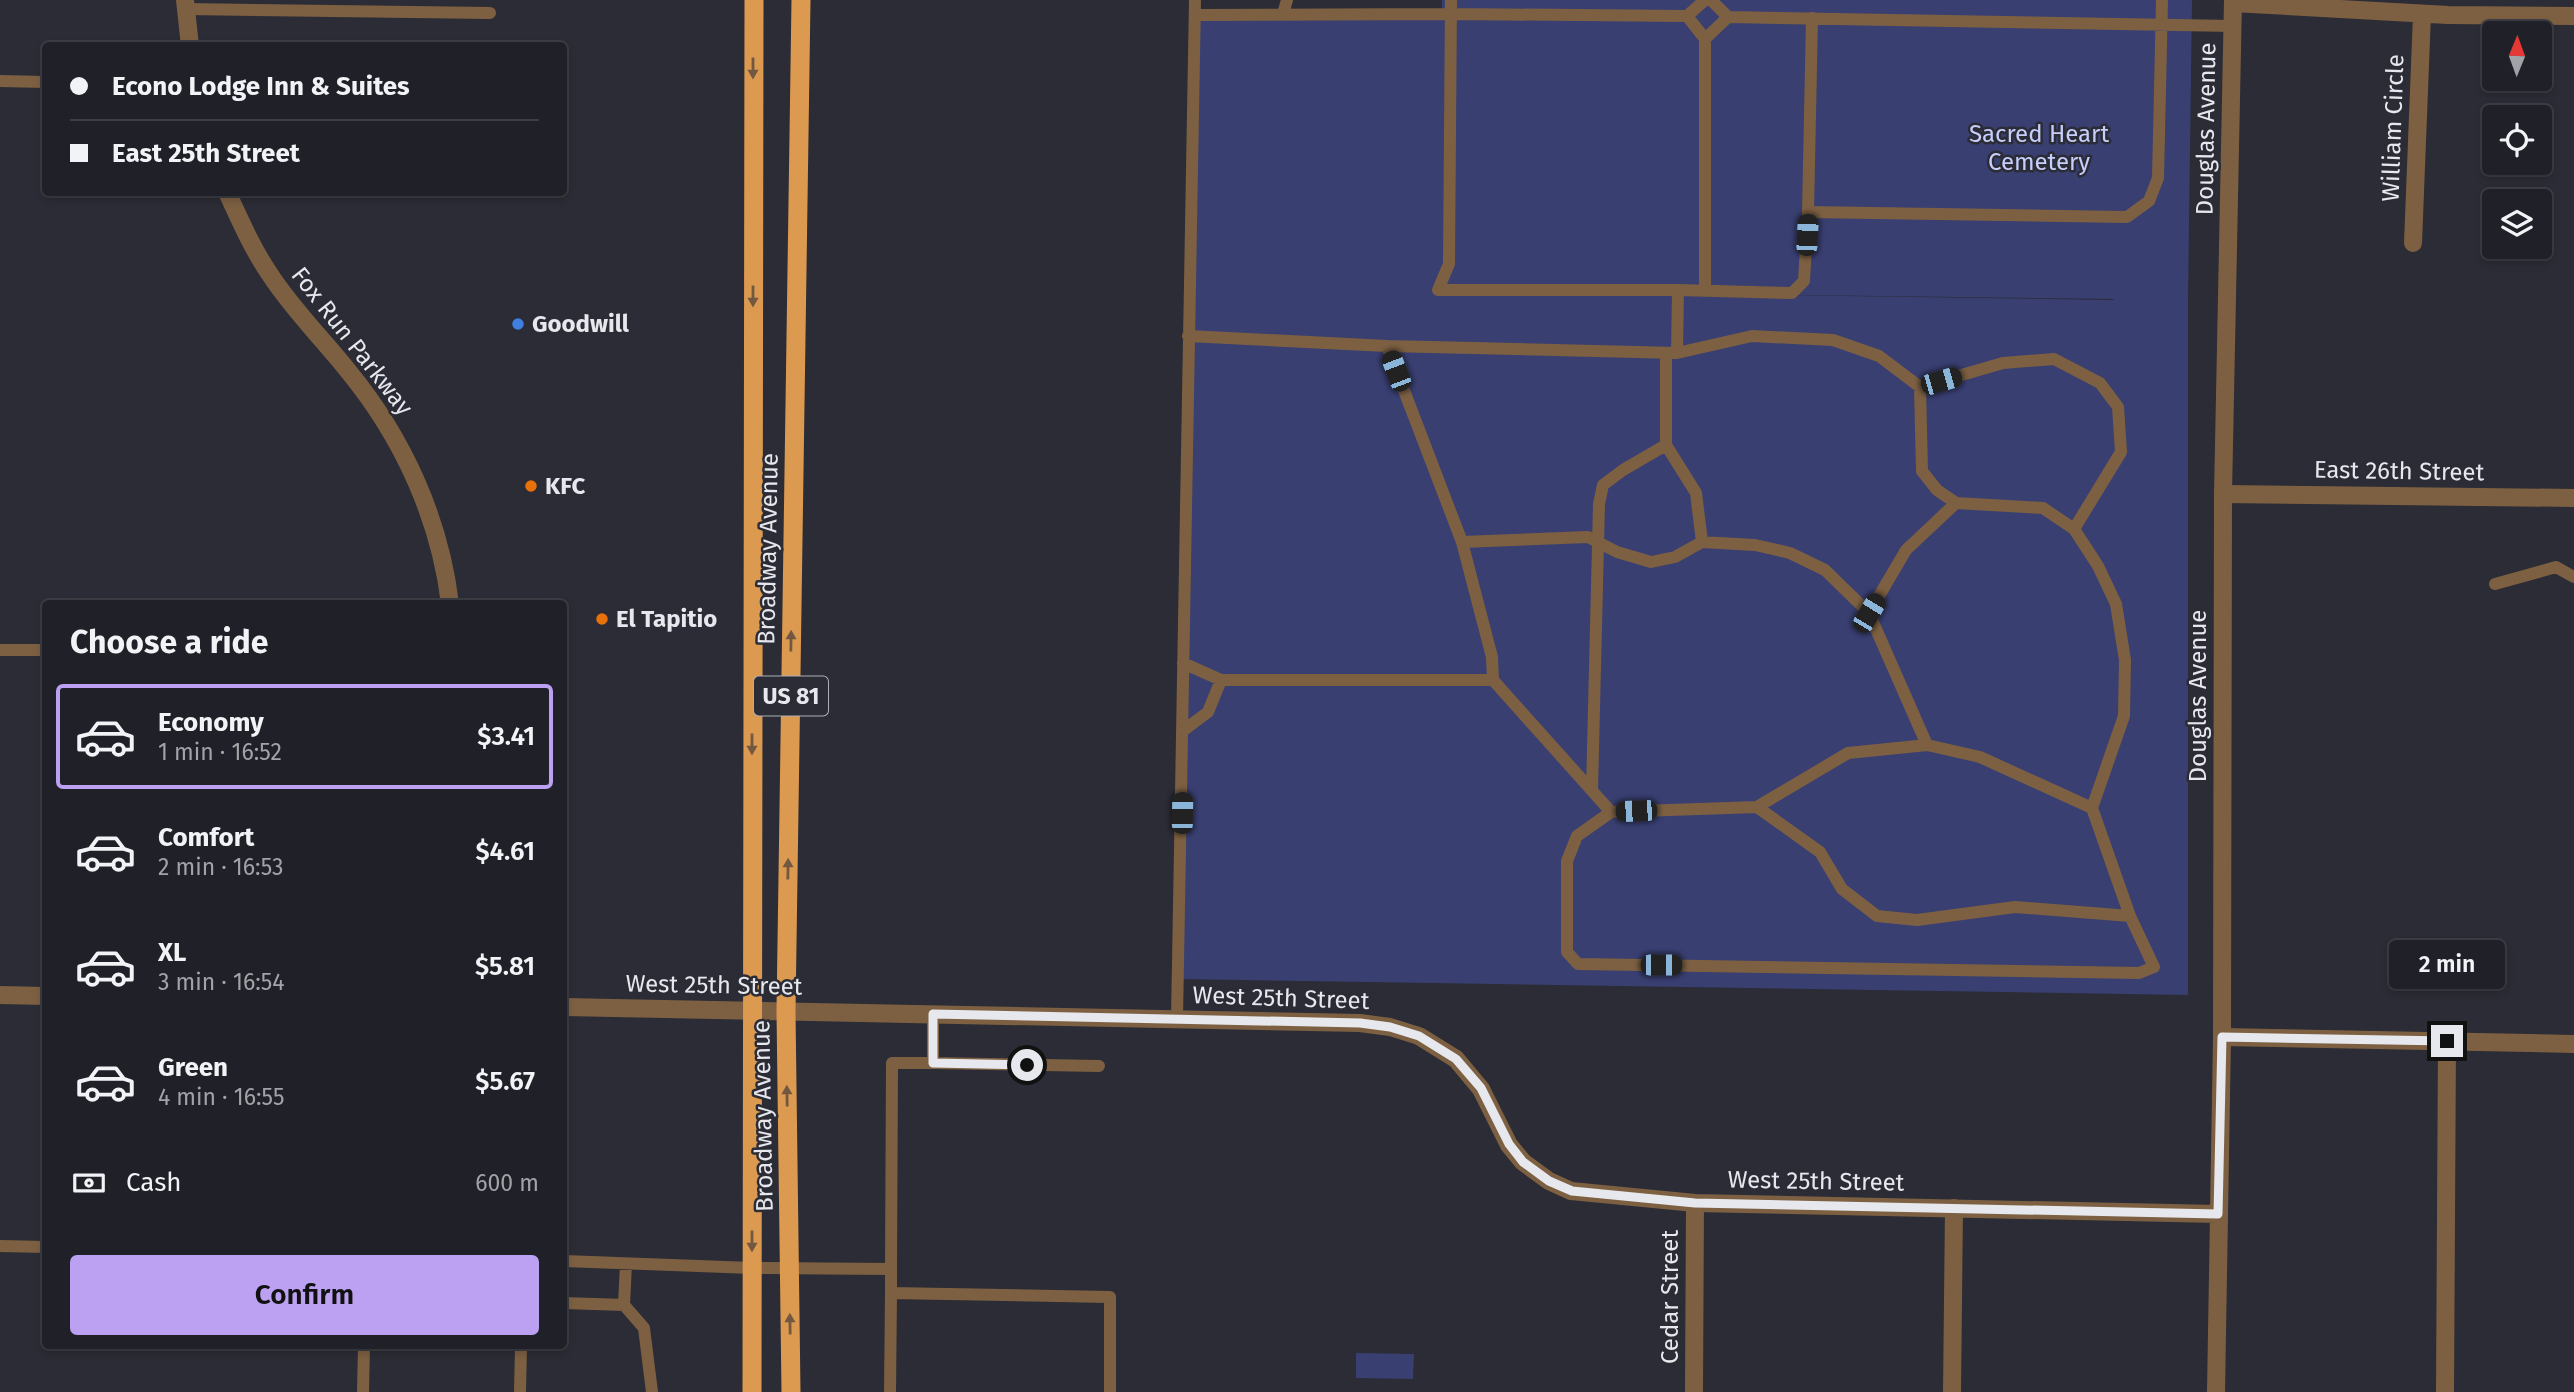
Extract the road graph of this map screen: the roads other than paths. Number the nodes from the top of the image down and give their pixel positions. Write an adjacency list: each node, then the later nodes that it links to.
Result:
1 (754, 0): 63 (highway, Broadway Avenue / US 81, one-way to 63)
2 (801, 0): 64 (highway, Broadway Avenue / US 81, one-way to 2)
3 (1195, 0): 16 (lane)
4 (1286, 0): 13 (lane)
5 (1359, 0): 14 (lane)
6 (1705, 0): 17 (lane)
7 (1711, 0): 19 (lane)
8 (2162, 0): 21 (lane)
9 (2233, 1): 15 (street); 22 (street, Douglas Avenue)
10 (185, 5): 12 (lane); 24 (street)
11 (1451, 7): 14 (lane); 17 (lane); 30 (lane)
12 (490, 13)
13 (1283, 14): 14 (lane); 16 (lane)
14 (1360, 14)
15 (2422, 14): 18 (street); 29 (street, William Circle)
16 (1195, 15): 32 (lane)
17 (1687, 16): 23 (lane)
18 (2574, 16)
19 (1728, 17): 20 (lane); 23 (lane)
20 (1812, 18): 21 (lane); 28 (lane)
21 (2161, 24): 22 (lane); 28 (lane)
22 (2233, 26): 37 (street, Douglas Avenue)
23 (1705, 39): 31 (lane)
24 (190, 42)
25 (0, 81): 26 (lane)
26 (42, 82)
27 (229, 196): 46 (street, Fox Run Parkway)
28 (1808, 212): 31 (lane)
29 (2413, 243)
30 (1678, 290): 31 (lane); 34 (lane)
31 (1704, 291)
32 (1188, 336): 33 (lane); 50 (lane)
33 (1387, 346): 34 (lane); 41 (lane)
34 (1671, 353): 35 (lane); 36 (lane)
35 (1920, 387): 39 (lane); 40 (lane)
36 (1665, 445): 42 (lane); 43 (lane)
37 (2224, 494): 38 (street, East 26th Street); 67 (street, Douglas Avenue)
38 (2574, 498)
39 (1956, 503): 40 (lane); 47 (lane)
40 (2074, 529): 57 (lane)
41 (1462, 542): 43 (lane); 52 (lane)
42 (1702, 542): 43 (lane); 47 (lane)
43 (1599, 543): 55 (lane)
44 (2574, 577): 45 (lane)
45 (2495, 584)
46 (449, 600)
47 (1869, 613): 54 (lane)
48 (0, 650): 49 (lane)
49 (42, 650)
50 (1184, 663): 51 (lane); 53 (lane)
51 (1221, 680): 52 (lane); 53 (lane)
52 (1493, 680): 55 (lane)
53 (1184, 730): 66 (lane)
54 (1927, 745): 56 (lane); 57 (lane)
55 (1591, 790): 58 (lane)
56 (1757, 807): 58 (lane); 59 (lane)
57 (2092, 808): 59 (lane)
58 (1611, 812): 59 (lane)
59 (2130, 916)
60 (0, 995): 61 (street)
61 (42, 996)
62 (567, 1007): 63 (street, West 25th Street)
63 (751, 1010): 64 (street, West 25th Street); 79 (highway, Broadway Avenue / US 81, one-way to 79)
64 (786, 1011): 65 (street, West 25th Street); 80 (highway, Broadway Avenue / US 81, one-way to 64)
65 (933, 1014): 66 (street, West 25th Street); 70 (lane)
66 (1177, 1019): 72 (street, West 25th Street)
67 (2222, 1037): 68 (street); 74 (street, Douglas Avenue)
68 (2447, 1041): 69 (street); 97 (street)
69 (2574, 1044)
70 (933, 1063): 71 (lane); 81 (lane)
71 (1099, 1066)
72 (1695, 1203): 73 (street, West 25th Street); 94 (street, Cedar Street)
73 (1954, 1208): 74 (street, West 25th Street); 95 (street)
74 (2218, 1214): 96 (street, Douglas Avenue)
75 (0, 1246): 76 (lane)
76 (42, 1247)
77 (567, 1261): 78 (lane)
78 (626, 1264): 79 (lane); 84 (lane)
79 (752, 1268): 80 (lane); 90 (highway, Broadway Avenue / US 81)
80 (789, 1268): 81 (lane); 91 (highway, Broadway Avenue / US 81, one-way to 80)
81 (891, 1269): 82 (lane)
82 (891, 1293): 92 (lane); 93 (lane)
83 (567, 1303): 84 (lane)
84 (624, 1305): 89 (lane)
85 (364, 1349): 87 (lane)
86 (521, 1349): 88 (lane)
87 (363, 1392)
88 (520, 1392)
89 (652, 1392)
90 (752, 1392)
91 (791, 1392)
92 (890, 1392)
93 (1110, 1392)
94 (1694, 1392)
95 (1952, 1392)
96 (2216, 1392)
97 (2445, 1392)

